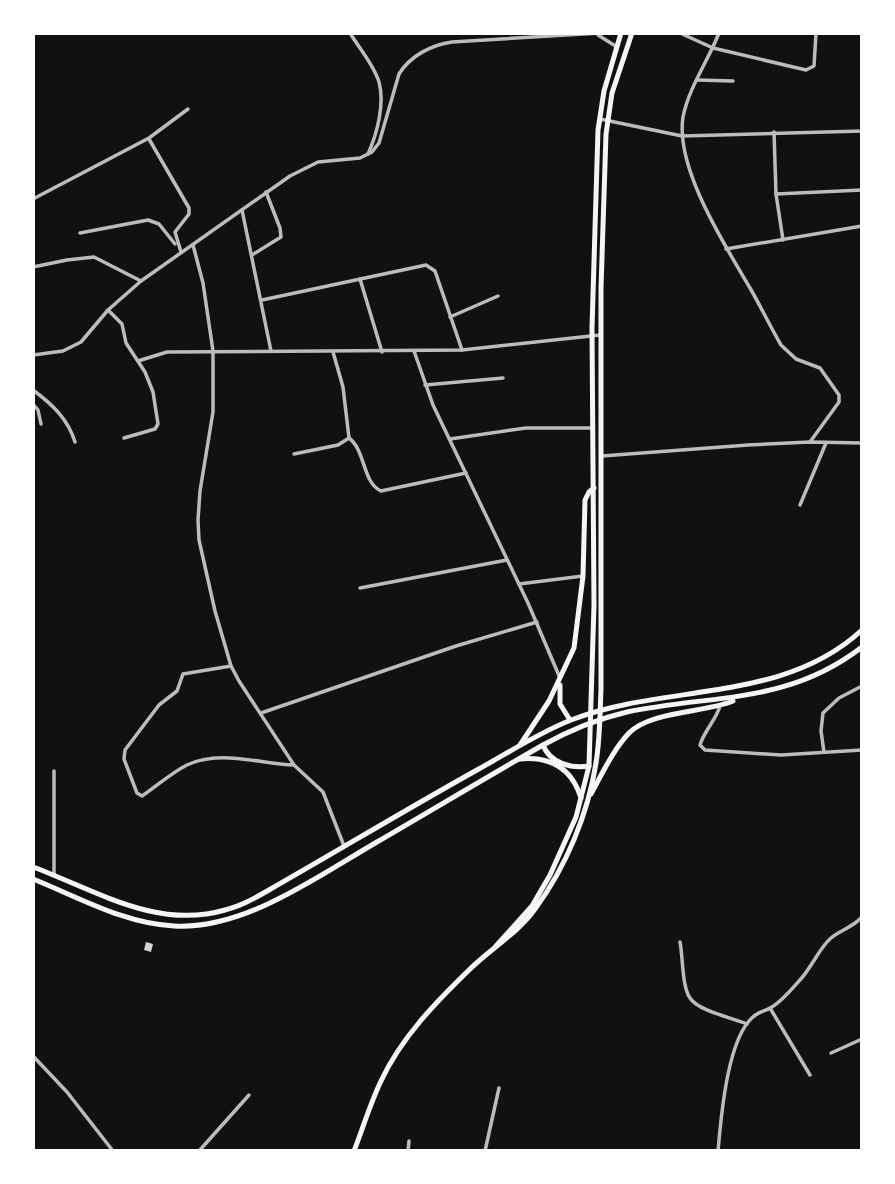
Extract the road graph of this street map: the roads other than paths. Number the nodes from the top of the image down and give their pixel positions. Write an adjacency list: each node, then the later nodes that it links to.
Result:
1 (350, 33): 19 (street)
2 (621, 33): 9 (main road)
3 (631, 33): 14 (main road)
4 (681, 33): 10 (street)
5 (719, 33): 10 (street)
6 (816, 33): 10 (street)
7 (598, 34): 8 (street); 9 (street)
8 (552, 35): 19 (street)
9 (617, 47): 14 (main road)
10 (713, 48): 11 (street)
11 (696, 80): 12 (street); 17 (street)
12 (733, 81)
13 (188, 109): 18 (street)
14 (603, 120): 17 (street); 40 (main road); 41 (main road)
15 (862, 131): 16 (street)
16 (774, 132): 17 (street); 22 (street)
17 (682, 136): 30 (street)
18 (149, 138): 23 (street); 29 (street)
19 (367, 156): 21 (street)
20 (862, 190): 22 (street)
21 (265, 192): 24 (street); 32 (street)
22 (776, 194): 27 (street)
23 (33, 199)
24 (242, 210): 28 (street); 32 (street)
25 (862, 226): 27 (street)
26 (80, 233): 29 (street)
27 (783, 240): 30 (street)
28 (193, 245): 31 (street); 43 (street)
29 (178, 247): 31 (street)
30 (726, 249): 60 (street)
31 (181, 252): 35 (street)
32 (252, 255): 37 (street)
33 (33, 267): 35 (street)
34 (360, 279): 37 (street); 39 (street); 47 (street)
35 (141, 281): 38 (street)
36 (498, 296): 39 (street)
37 (262, 300): 44 (street)
38 (108, 310): 48 (street); 49 (street)
39 (450, 317): 42 (street)
40 (593, 335): 41 (street); 42 (street); 55 (main road)
41 (602, 335): 64 (main road)
42 (462, 350): 45 (street)
43 (213, 351): 44 (street); 49 (street); 75 (street)
44 (271, 351): 46 (street)
45 (414, 351): 47 (street); 51 (street)
46 (333, 352): 47 (street); 57 (street)
47 (382, 352)
48 (33, 355)
49 (138, 362): 56 (street)
50 (503, 378): 51 (street)
51 (425, 385): 58 (street)
52 (33, 390): 59 (street)
53 (33, 404): 54 (street)
54 (41, 424)
55 (592, 428): 58 (street); 66 (main road)
56 (124, 438)
57 (349, 438): 63 (street); 65 (street)
58 (450, 439): 65 (street)
59 (75, 442)
60 (810, 442): 61 (street); 64 (street)
61 (826, 443): 62 (street); 67 (street)
62 (862, 443)
63 (294, 454)
64 (602, 456): 66 (main road)
65 (467, 473): 68 (street)
66 (597, 488): 69 (main road); 88 (main road); 90 (main road)
67 (800, 505)
68 (507, 560): 70 (street); 71 (street)
69 (583, 576): 70 (street); 76 (main road)
70 (519, 584): 72 (street)
71 (360, 588)
72 (537, 622): 76 (street); 80 (street)
73 (862, 630): 81 (main road)
74 (862, 647): 78 (main road)
75 (231, 666): 80 (street); 87 (street)
76 (560, 680): 81 (main road); 83 (main road)
77 (862, 686): 85 (street)
78 (743, 697): 79 (main road); 82 (main road)
79 (720, 706): 85 (street); 90 (main road)
80 (261, 713): 87 (street)
81 (570, 720): 83 (main road)
82 (543, 745): 86 (main road); 88 (main road)
83 (518, 747): 92 (main road)
84 (862, 750): 85 (street)
85 (824, 752)
86 (517, 760): 91 (main road); 98 (main road)
87 (294, 765): 92 (street)
88 (589, 766): 91 (main road)
89 (54, 771): 94 (street)
90 (591, 794): 96 (main road)
91 (581, 798): 96 (main road)
92 (344, 846): 95 (main road)
93 (33, 867): 94 (main road)
94 (54, 875): 95 (main road)
95 (295, 875): 98 (main road)
96 (553, 876): 112 (main road)
97 (33, 879): 98 (main road)
98 (300, 886)
99 (862, 917): 101 (street)
100 (680, 942): 102 (street)
101 (770, 1008): 102 (street); 106 (street)
102 (747, 1024): 115 (street)
103 (862, 1039): 104 (street)
104 (831, 1053)
105 (33, 1056): 110 (street)
106 (810, 1075)
107 (499, 1088): 114 (street)
108 (248, 1095): 111 (street)
109 (409, 1141): 113 (street)
110 (113, 1151)
111 (199, 1151)
112 (354, 1151)
113 (408, 1151)
114 (485, 1151)
115 (718, 1151)

